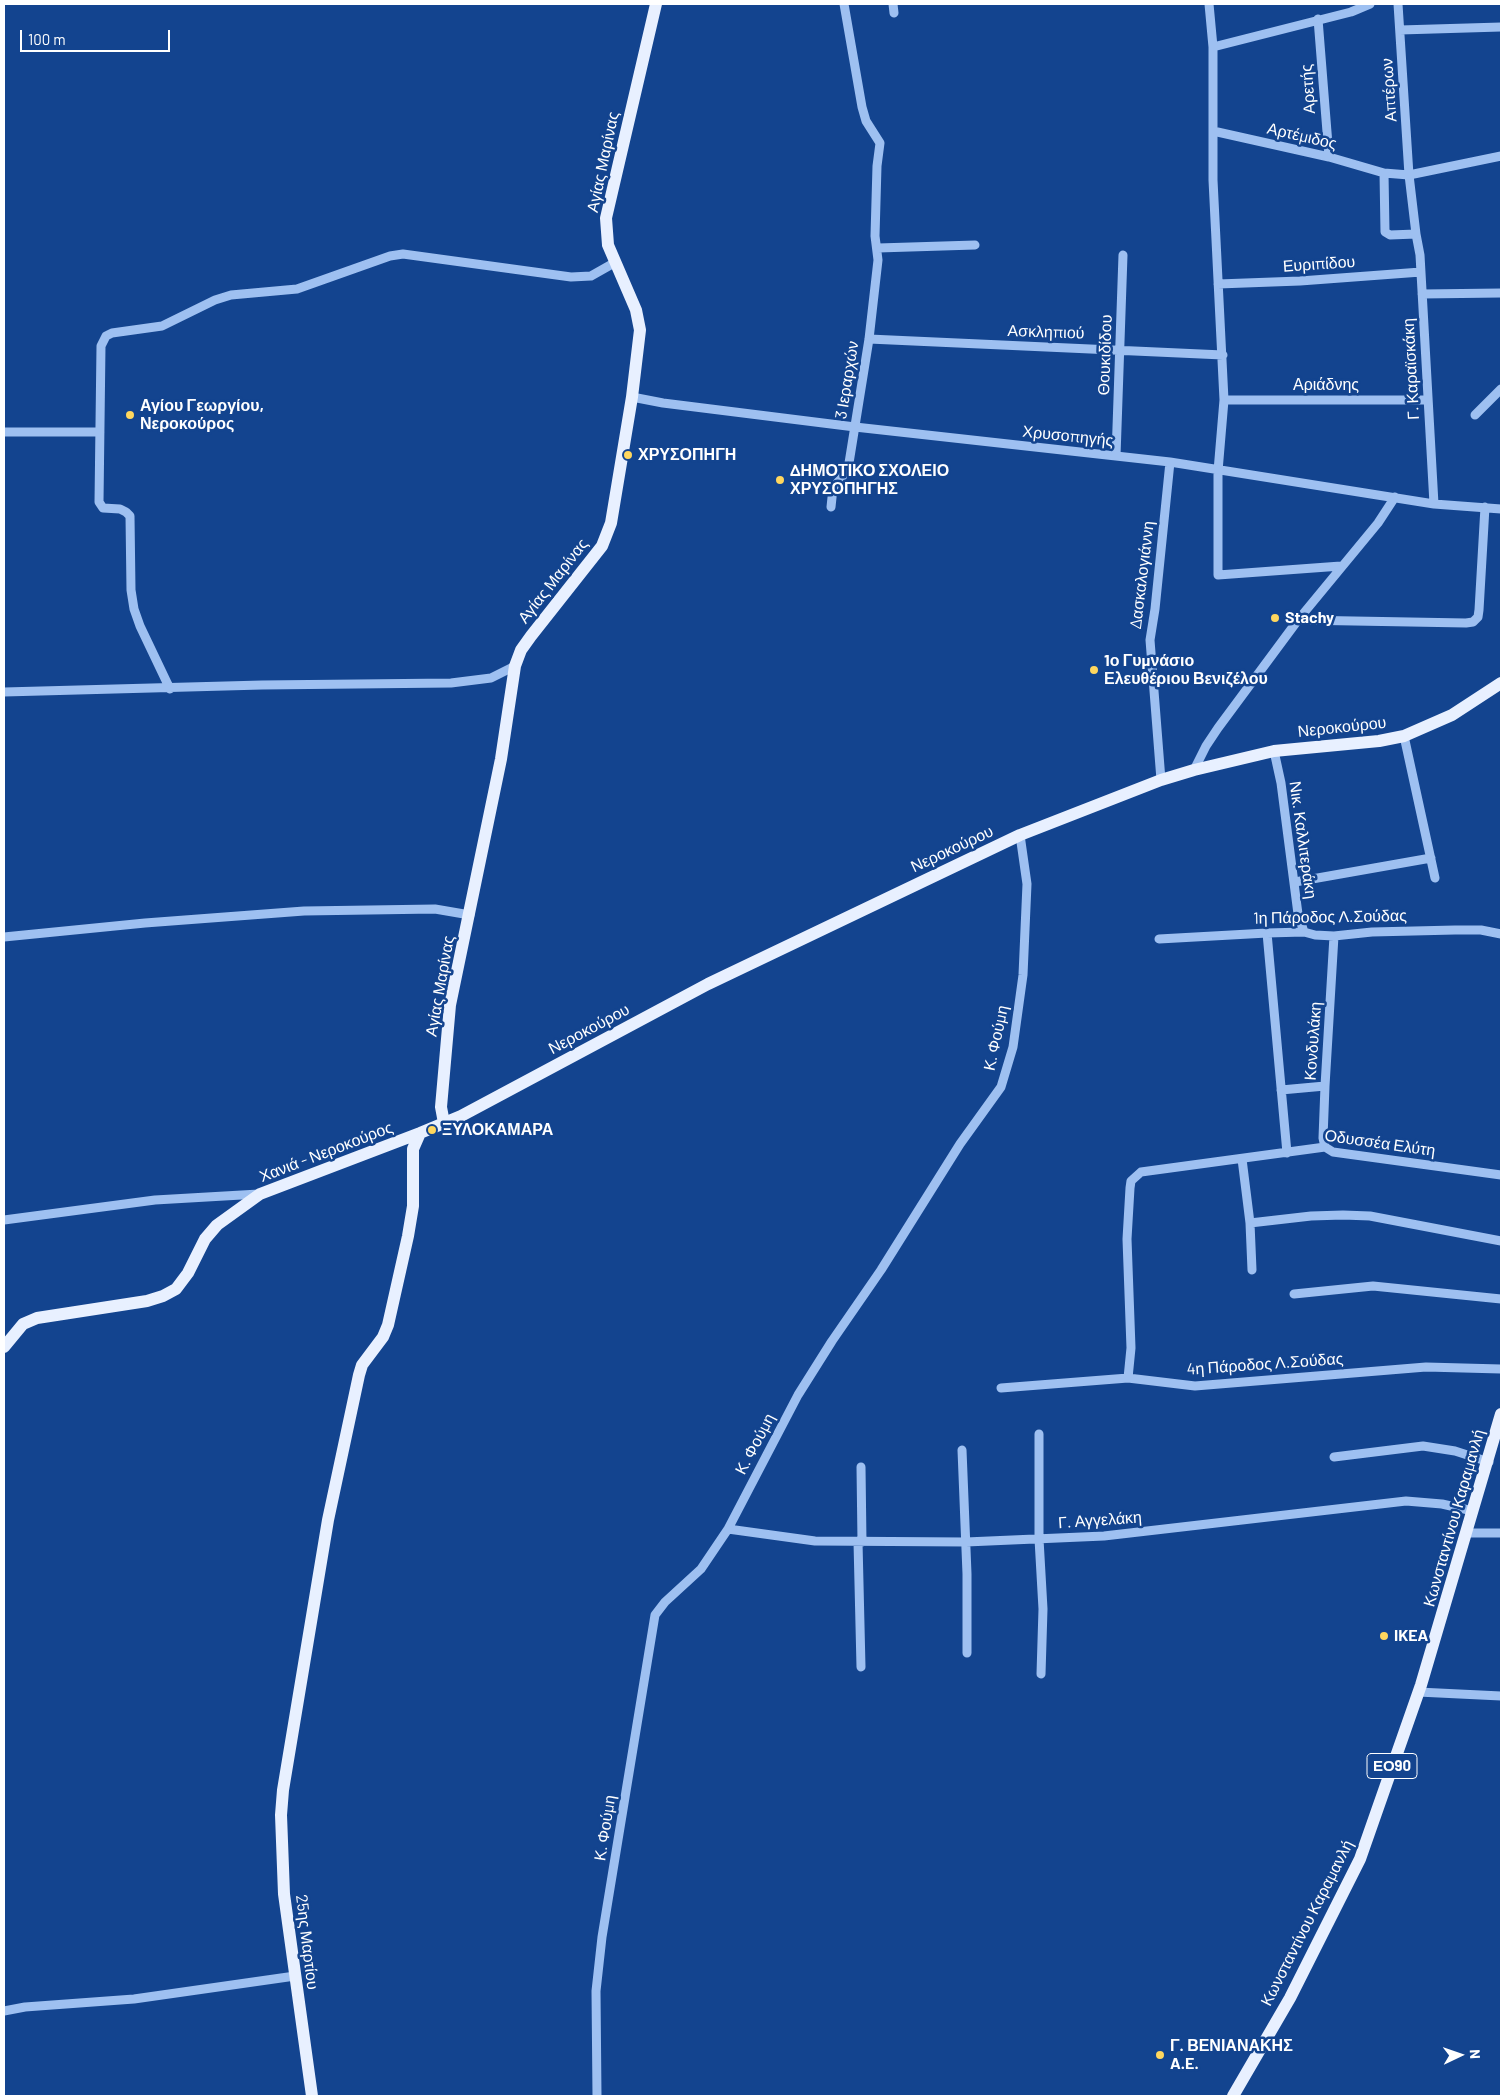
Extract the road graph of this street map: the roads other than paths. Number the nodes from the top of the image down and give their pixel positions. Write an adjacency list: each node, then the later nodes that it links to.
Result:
1 (656, 4): 19 (main road, Αγίας Μαρίνας)
2 (844, 4): 17 (street, 3 Ιεραρχών)
3 (1209, 4): 9 (street)
4 (1370, 4): 6 (street)
5 (1398, 4): 8 (street, Απτέρων)
6 (1318, 19): 9 (street); 12 (street, Αρετής)
7 (1501, 27): 8 (street)
8 (1400, 30): 14 (street, Απτέρων)
9 (1214, 47): 10 (street)
10 (1213, 131): 12 (street, Αρτέμιδος); 21 (street)
11 (1501, 156): 14 (street)
12 (1329, 157): 13 (street, Αρτέμιδος)
13 (1384, 173): 14 (street); 15 (street)
14 (1409, 175): 15 (street, Γ. Καραϊσκάκη)
15 (1416, 234): 20 (street, Γ. Καραϊσκάκη)
16 (975, 245): 17 (street)
17 (878, 251): 24 (street, 3 Ιεραρχών)
18 (1123, 255): 25 (street, Θουκιδίδου)
19 (614, 262): 28 (main road, Αγίας Μαρίνας); 34 (street)
20 (1421, 272): 21 (street, Ευριπίδου); 23 (street, Γ. Καραϊσκάκη)
21 (1218, 284): 26 (street)
22 (1501, 293): 23 (street)
23 (1422, 294): 30 (street, Γ. Καραϊσκάκη)
24 (869, 339): 25 (street, Ασκληπιού); 32 (street, 3 Ιεραρχών)
25 (1120, 349): 26 (street, Ασκληπιού); 35 (street, Θουκιδίδου)
26 (1223, 354): 29 (street)
27 (1501, 389): 31 (street)
28 (632, 398): 32 (street, Χρυσοπηγής); 45 (main road, Αγίας Μαρίνας)
29 (1224, 400): 30 (street, Αριάδνης); 37 (street)
30 (1428, 400): 39 (street, Γ. Καραϊσκάκη)
31 (1475, 416)
32 (854, 427): 35 (street, Χρυσοπηγής); 40 (street, 3 Ιεραρχών)
33 (4, 432): 34 (street)
34 (100, 432): 47 (street)
35 (1116, 456): 36 (street, Χρυσοπηγής)
36 (1170, 462): 37 (street, Χρυσοπηγής); 52 (street, Δασκαλογιάννη)
37 (1218, 471): 38 (street, Χρυσοπηγής); 43 (street)
38 (1395, 497): 39 (street, Χρυσοπηγής); 43 (street)
39 (1434, 504): 41 (street, Χρυσοπηγής)
40 (831, 507)
41 (1485, 507): 42 (street, Χρυσοπηγής); 44 (street)
42 (1501, 509)
43 (1341, 566): 44 (street)
44 (1298, 620): 51 (street)
45 (515, 666): 47 (street); 57 (main road, Αγίας Μαρίνας)
46 (1501, 683): 49 (main road, Νεροκούρου)
47 (170, 689): 48 (street)
48 (4, 692)
49 (1404, 736): 50 (main road, Νεροκούρου); 54 (street)
50 (1274, 751): 51 (main road, Νεροκούρου); 56 (street, Νικ. Καλλιτεράκη)
51 (1194, 770): 52 (main road, Νεροκούρου)
52 (1161, 780): 53 (main road, Νεροκούρου)
53 (1020, 835): 66 (main road, Νεροκούρου); 90 (street, Κ. Φούμη)
54 (1431, 858): 55 (street); 56 (street)
55 (1435, 878)
56 (1295, 882): 58 (street, Νικ. Καλλιτεράκη)
57 (470, 914): 62 (street); 66 (main road, Αγίας Μαρίνας)
58 (1304, 932): 59 (street, 1η Πάροδος Λ.Σούδας); 61 (street, 1η Πάροδος Λ.Σούδας)
59 (1267, 933): 63 (street, 1η Πάροδος Λ.Σούδας); 65 (street)
60 (1501, 934): 61 (street, 1η Πάροδος Λ.Σούδας)
61 (1334, 936): 64 (street, Κονδυλάκη)
62 (4, 937)
63 (1159, 939)
64 (1325, 1086): 65 (street); 68 (street, Κονδυλάκη)
65 (1281, 1090): 69 (street)
66 (444, 1123): 67 (main road, Νεροκούρου)
67 (420, 1133): 72 (main road, Χανιά - Νεροκούρος); 101 (main road, 25ης Μαρτίου)
68 (1325, 1147): 69 (street, Οδυσσέα Ελύτη); 71 (street, Οδυσσέα Ελύτη)
69 (1287, 1153): 70 (street, Οδυσσέα Ελύτη)
70 (1242, 1159): 74 (street); 81 (street, Οδυσσέα Ελύτη)
71 (1501, 1176)
72 (260, 1194): 73 (street); 79 (main road, Χανιά - Νεροκούρος)
73 (4, 1220)
74 (1250, 1223): 75 (street); 76 (street)
75 (1501, 1242)
76 (1252, 1270)
77 (1294, 1294): 78 (street)
78 (1501, 1300)
79 (4, 1346)
80 (1501, 1369): 81 (street, 4η Πάροδος Λ.Σούδας)
81 (1128, 1378): 82 (street, 4η Πάροδος Λ.Σούδας)
82 (1001, 1388)
83 (1501, 1414): 87 (main road, Κωνσταντίνου Καραμανλή / ΕΟ90)
84 (1039, 1434): 93 (street)
85 (962, 1450): 95 (street)
86 (1334, 1457): 87 (street)
87 (1488, 1462): 89 (main road, Κωνσταντίνου Καραμανλή / ΕΟ90)
88 (861, 1467): 94 (street)
89 (1473, 1511): 91 (main road, Κωνσταντίνου Καραμανλή / ΕΟ90); 93 (street, Γ. Αγγελάκη)
90 (728, 1529): 94 (street, Γ. Αγγελάκη); 104 (street, Κ. Φούμη)
91 (1467, 1533): 92 (street); 99 (main road, Κωνσταντίνου Καραμανλή / ΕΟ90)
92 (1501, 1533)
93 (1039, 1539): 95 (street, Γ. Αγγελάκη); 98 (street)
94 (860, 1542): 95 (street, Γ. Αγγελάκη); 97 (street)
95 (966, 1542): 96 (street)
96 (967, 1652)
97 (862, 1668)
98 (1041, 1674)
99 (1418, 1692): 100 (street); 105 (main road, Κωνσταντίνου Καραμανλή / ΕΟ90)
100 (1501, 1696)
101 (294, 1976): 102 (street); 103 (main road, 25ης Μαρτίου)
102 (4, 2010)
103 (312, 2096)
104 (597, 2096)
105 (1233, 2096)

